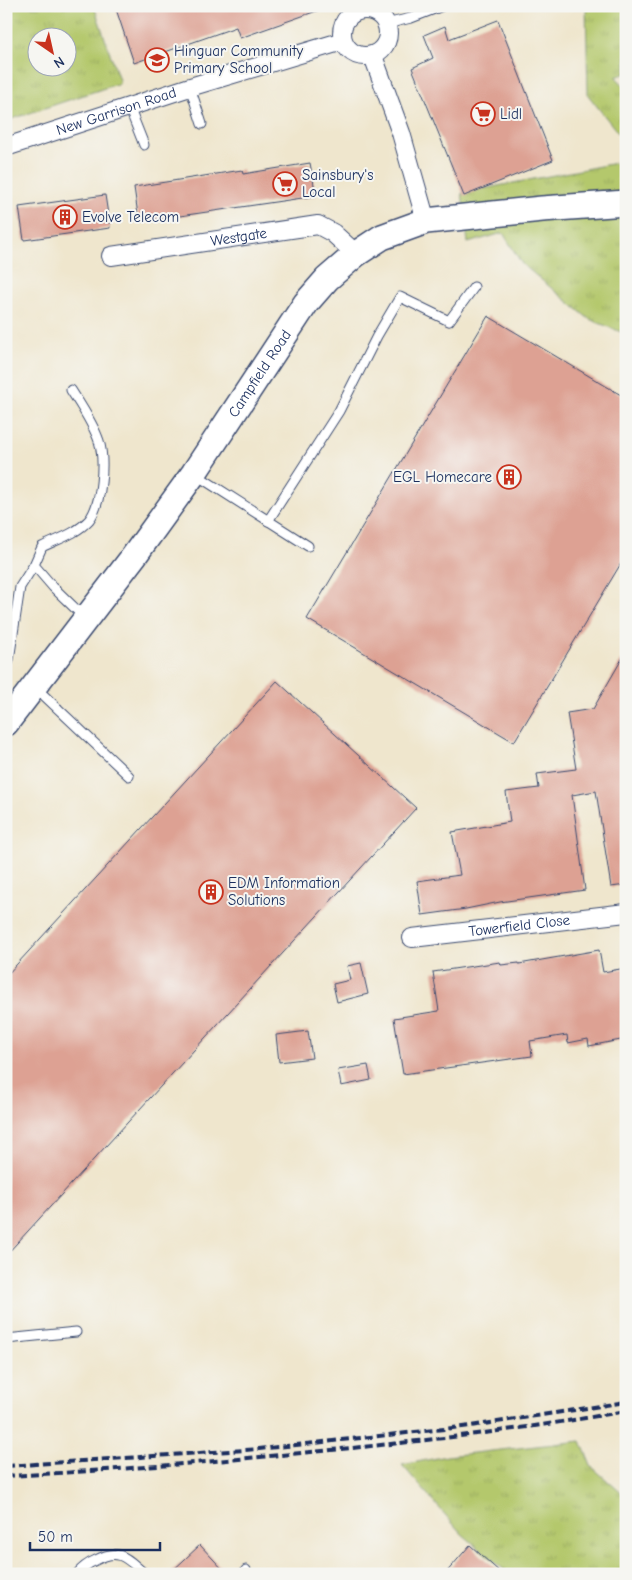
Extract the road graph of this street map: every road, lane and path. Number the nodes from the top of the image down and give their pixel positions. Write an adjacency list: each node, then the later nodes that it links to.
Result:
1 (442, 6): 4 (lane)
2 (367, 8): 3 (street); 4 (street)
3 (348, 11): 5 (street)
4 (386, 24): 6 (street)
5 (343, 41): 6 (street); 7 (street, New Garrison Road)
6 (373, 56): 13 (street)
7 (190, 87): 8 (street, New Garrison Road); 9 (lane)
8 (129, 107): 10 (lane); 11 (street, New Garrison Road)
9 (202, 124)
10 (144, 145)
11 (6, 147)
12 (626, 203): 13 (street, Campfield Road)
13 (426, 221): 14 (street, Campfield Road)
14 (356, 254): 15 (street, Westgate); 18 (street, Campfield Road)
15 (111, 256)
16 (474, 287): 19 (lane)
17 (71, 390): 21 (lane)
18 (194, 473): 19 (lane); 22 (street, Campfield Road)
19 (268, 520): 20 (lane)
20 (308, 546)
21 (34, 564): 22 (lane); 23 (lane)
22 (86, 619): 24 (street, Campfield Road)
23 (6, 668)
24 (34, 686): 25 (street, Campfield Road); 26 (lane)
25 (6, 723)
26 (130, 776)
27 (626, 913): 28 (street, Towerfield Close)
28 (412, 938)
29 (76, 1332): 30 (lane)
30 (6, 1339)
31 (77, 1574): 32 (lane)
32 (145, 1574)

